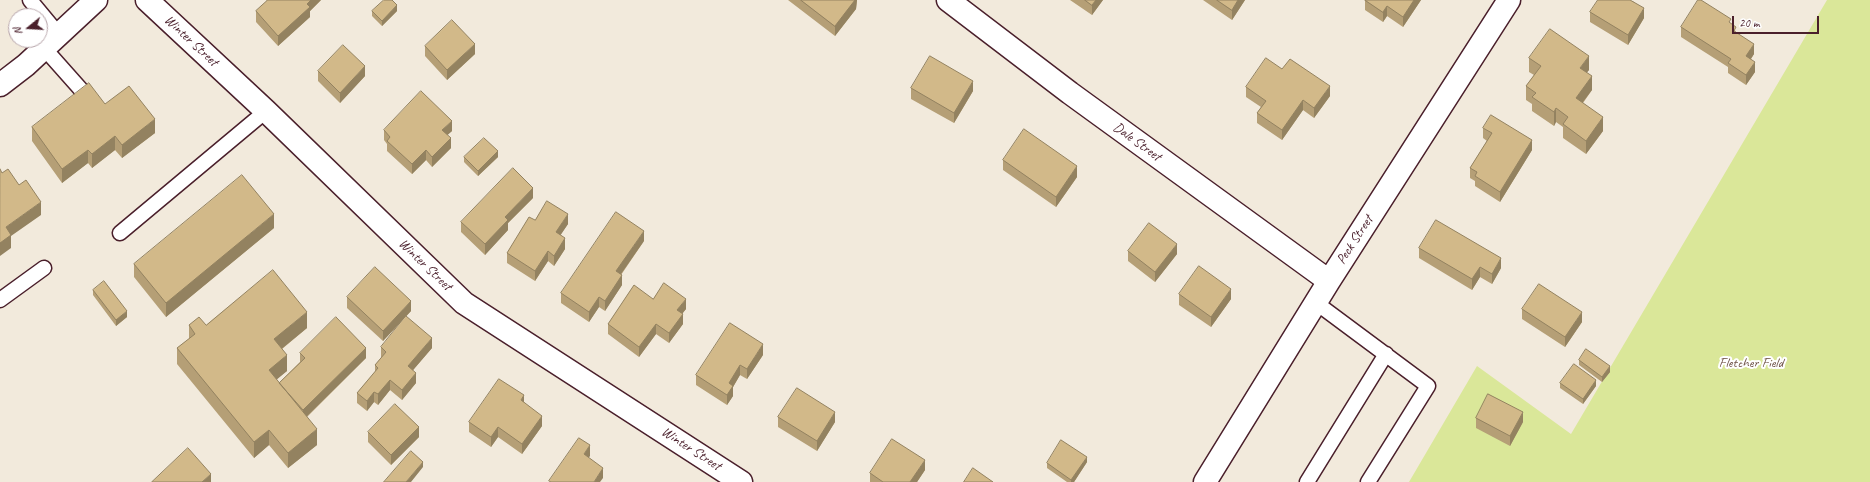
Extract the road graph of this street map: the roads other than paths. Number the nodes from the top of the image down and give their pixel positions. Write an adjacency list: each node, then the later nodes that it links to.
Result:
1 (30, 0): 6 (lane)
2 (96, 0): 6 (street)
3 (147, 0): 9 (street, Winter Street)
4 (948, 0): 12 (street, Dale Street)
5 (1509, 0): 12 (street, Peck Street)
6 (52, 41): 7 (street); 8 (lane)
7 (0, 85)
8 (84, 93)
9 (266, 111): 10 (lane); 16 (street, Winter Street)
10 (120, 233)
11 (44, 268): 13 (lane)
12 (1329, 281): 14 (street, Peck Street)
13 (0, 300)
14 (1315, 302): 15 (lane); 17 (street, Peck Street)
15 (1386, 354): 18 (lane); 19 (lane)
16 (741, 482)
17 (1204, 482)
18 (1307, 482)
19 (1368, 482)

